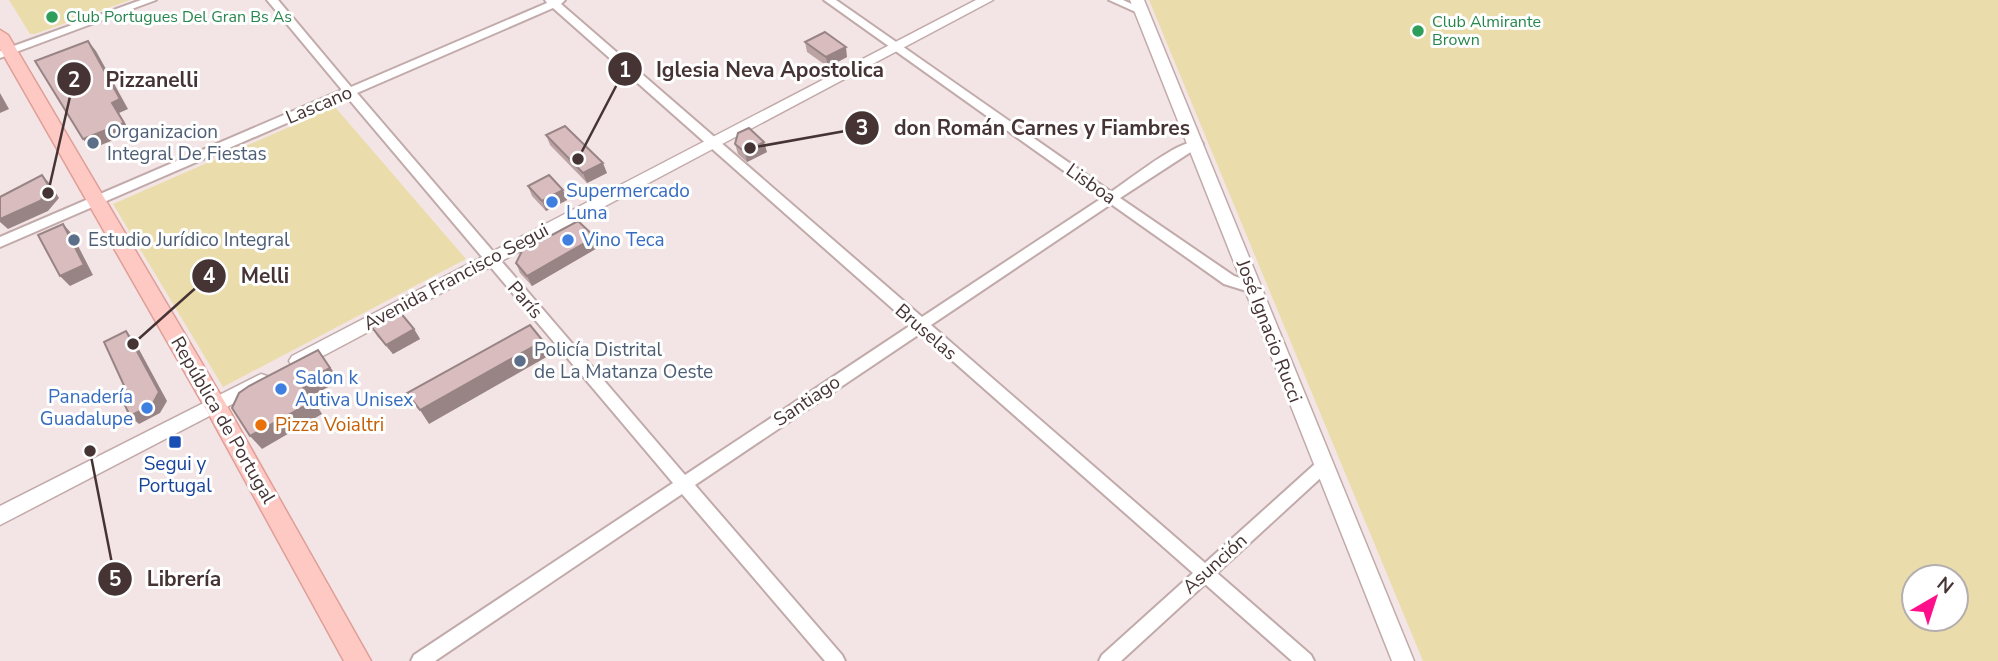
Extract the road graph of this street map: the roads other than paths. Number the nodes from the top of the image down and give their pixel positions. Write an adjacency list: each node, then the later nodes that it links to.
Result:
1 (151, 0): 8 (street)
2 (272, 0): 10 (street, París)
3 (829, 0): 9 (street, Lisboa)
4 (986, 0): 9 (street, Avenida Francisco Segui)
5 (1114, 0): 7 (street)
6 (555, 1): 10 (street, Lascano); 11 (street, Bruselas)
7 (1139, 6): 12 (street, José Ignacio Rucci)
8 (3, 47): 14 (main road, República de Portugal)
9 (895, 47): 11 (street, Avenida Francisco Segui); 13 (street, Lisboa)
10 (351, 91): 14 (street, Lascano); 16 (street, París)
11 (712, 142): 16 (street, Avenida Francisco Segui); 18 (street, Bruselas)
12 (1197, 144): 13 (street, Santiago); 17 (street, José Ignacio Rucci)
13 (1111, 198): 17 (street, Lisboa); 18 (street, Santiago)
14 (97, 200): 15 (street, Lascano); 19 (main road, República de Portugal)
15 (0, 242)
16 (490, 259): 19 (street, Avenida Francisco Segui); 21 (street, París)
17 (1253, 288): 20 (street, José Ignacio Rucci)
18 (919, 326): 21 (street, Santiago); 23 (street, Bruselas)
19 (215, 405): 22 (street, Avenida Francisco Segui); 24 (main road, República de Portugal)
20 (1321, 468): 23 (street, Asunción); 29 (street, José Ignacio Rucci)
21 (684, 484): 25 (street, Santiago); 26 (street, París)
22 (0, 516)
23 (1203, 574): 27 (street, Asunción); 28 (street, Bruselas)
24 (358, 661)
25 (420, 661)
26 (836, 661)
27 (1108, 661)
28 (1305, 661)
29 (1403, 661)

